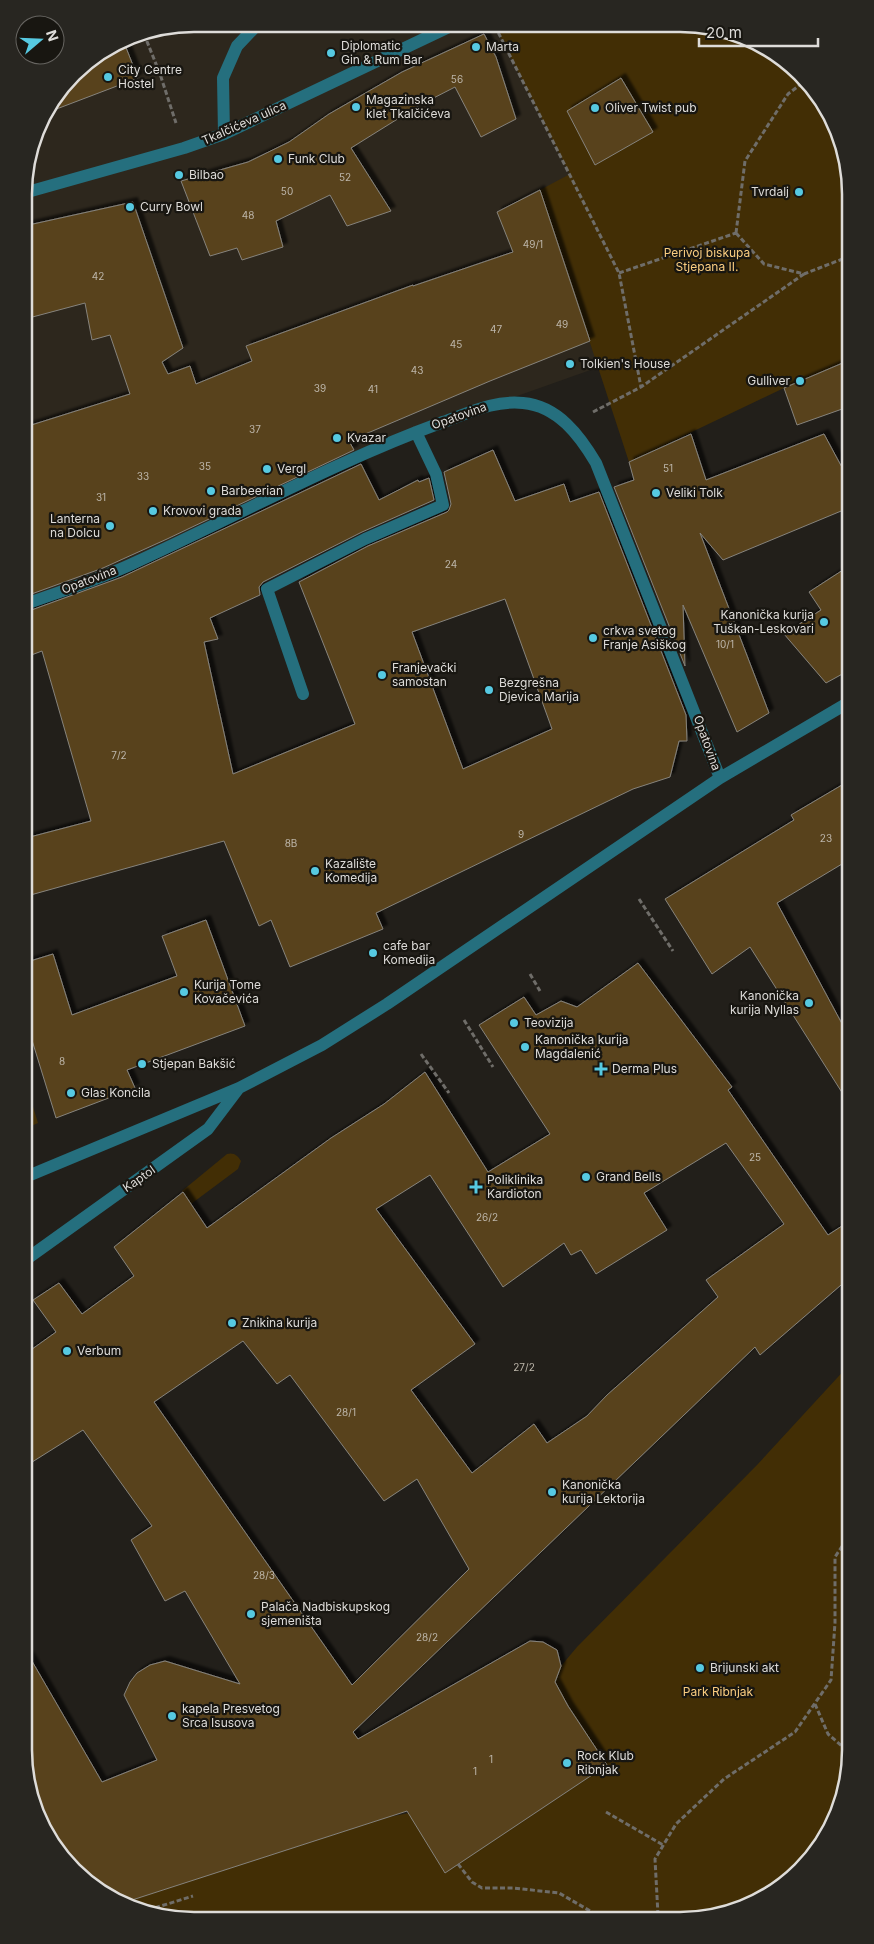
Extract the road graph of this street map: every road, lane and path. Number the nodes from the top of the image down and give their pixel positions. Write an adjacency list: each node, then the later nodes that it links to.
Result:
1 (437, 32): 6 (street, Tkalčićeva ulica)
2 (498, 32): 11 (path)
3 (250, 33): 6 (street)
4 (146, 40): 7 (path)
5 (799, 86): 9 (path)
6 (224, 134): 7 (street, Tkalčićeva ulica)
7 (184, 148): 8 (street, Tkalčićeva ulica)
8 (33, 190)
9 (736, 233): 11 (path); 12 (path)
10 (842, 259): 12 (path)
11 (619, 273): 13 (path)
12 (804, 274): 13 (path)
13 (641, 387): 14 (path)
14 (568, 424): 15 (street, Opatovina); 19 (street, Opatovina)
15 (416, 432): 16 (street, Opatovina); 17 (street)
16 (33, 601)
17 (303, 694)
18 (842, 707): 19 (street)
19 (720, 778): 27 (street)
20 (640, 899): 21 (path)
21 (673, 951)
22 (530, 974): 23 (path)
23 (540, 991)
24 (464, 1020): 26 (path)
25 (421, 1054): 28 (path)
26 (493, 1067)
27 (239, 1088): 29 (street); 30 (street, Kaptol)
28 (449, 1093)
29 (32, 1174)
30 (32, 1255)
31 (841, 1549): 32 (path)
32 (815, 1703): 33 (path); 35 (path)
33 (841, 1745)
34 (606, 1812): 35 (path)
35 (663, 1845): 40 (path)
36 (458, 1864): 39 (path)
37 (193, 1896): 38 (path)
38 (158, 1907)
39 (592, 1912)
40 (658, 1912)

